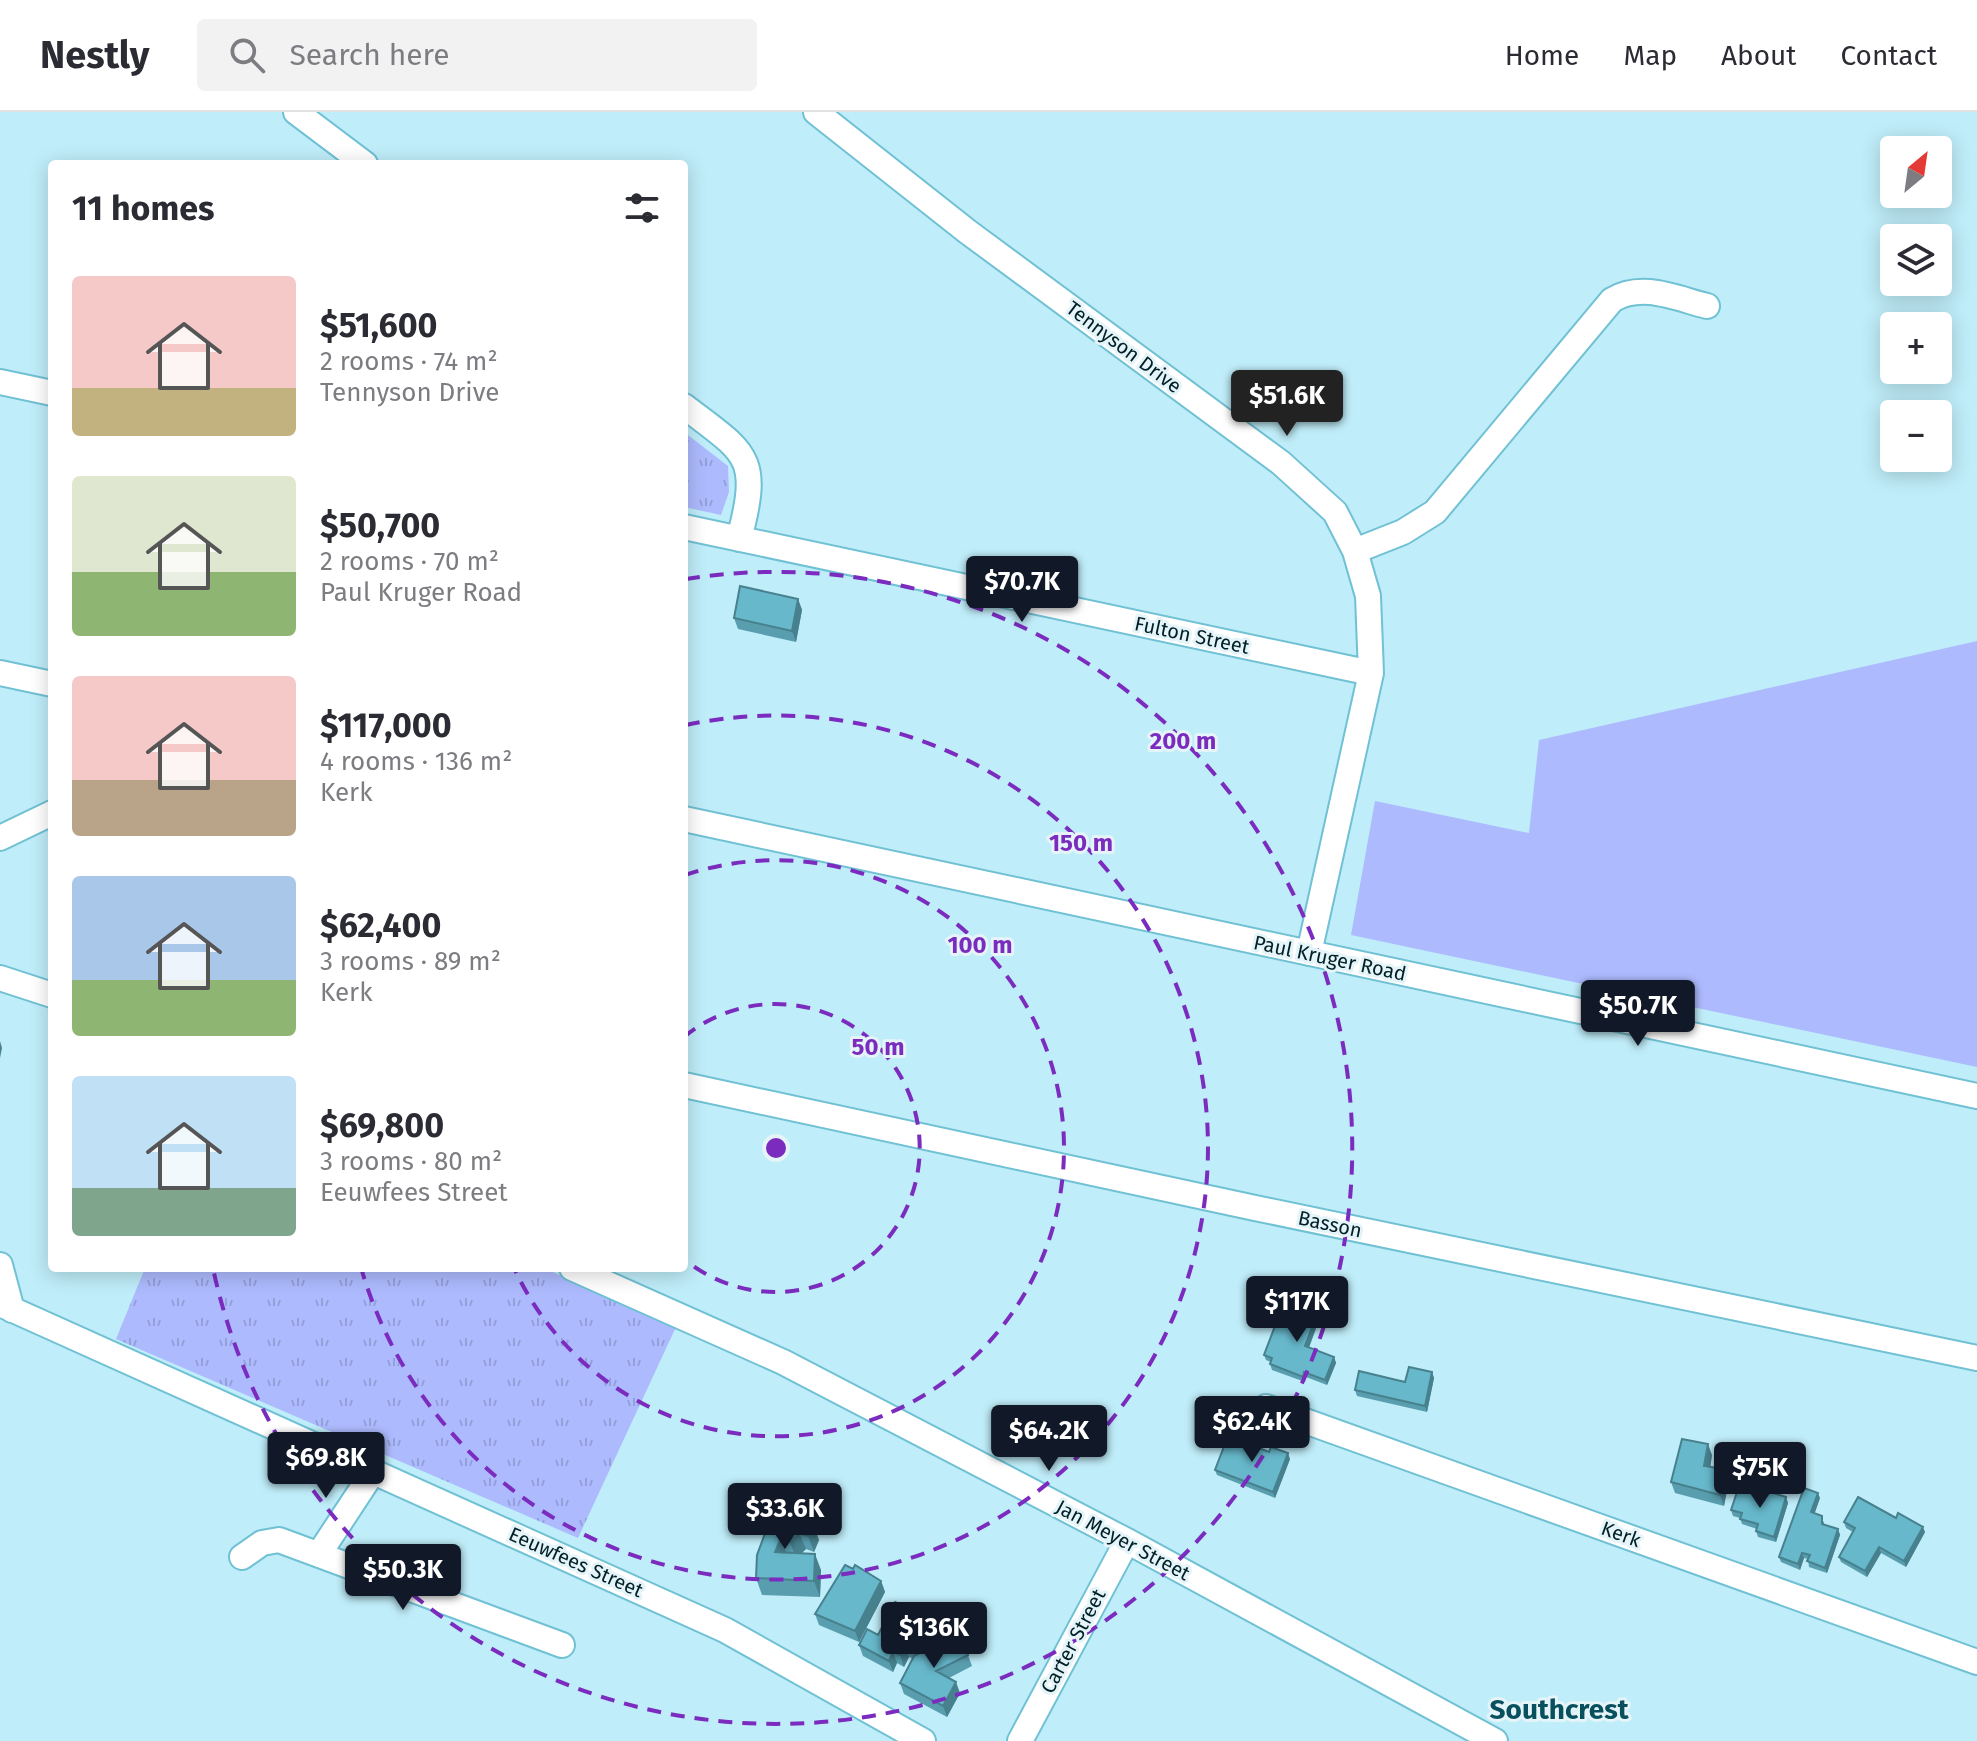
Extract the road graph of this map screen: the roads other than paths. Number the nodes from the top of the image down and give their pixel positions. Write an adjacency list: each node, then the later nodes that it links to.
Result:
1 (296, 112): 3 (street)
2 (816, 112): 10 (street, Tennyson Drive)
3 (360, 160)
4 (1707, 306): 10 (street)
5 (0, 382): 6 (street)
6 (48, 392)
7 (688, 409): 9 (street)
8 (688, 528): 9 (street, Fulton Street)
9 (739, 539): 12 (street, Fulton Street)
10 (1355, 551): 12 (street, Tennyson Drive)
11 (0, 673): 13 (street)
12 (1371, 673): 17 (street, Tennyson Drive)
13 (48, 683)
14 (48, 815): 16 (street)
15 (688, 820): 17 (street, Paul Kruger Road)
16 (0, 838)
17 (1309, 953): 21 (street, Paul Kruger Road)
18 (0, 978): 19 (street)
19 (48, 994)
20 (688, 1086): 25 (street, Basson)
21 (1977, 1096)
22 (0, 1265): 24 (street)
23 (581, 1272): 28 (street, Jan Meyer Street)
24 (6, 1307): 27 (street, Eeuwfees Street)
25 (1977, 1358)
26 (1266, 1407): 32 (street, Kerk)
27 (373, 1472): 29 (street); 33 (street, Eeuwfees Street)
28 (1127, 1541): 34 (street, Carter Street); 35 (street, Jan Meyer Street)
29 (319, 1554): 30 (street); 31 (street)
30 (242, 1557)
31 (562, 1645)
32 (1977, 1662)
33 (923, 1741)
34 (1020, 1741)
35 (1495, 1741)

